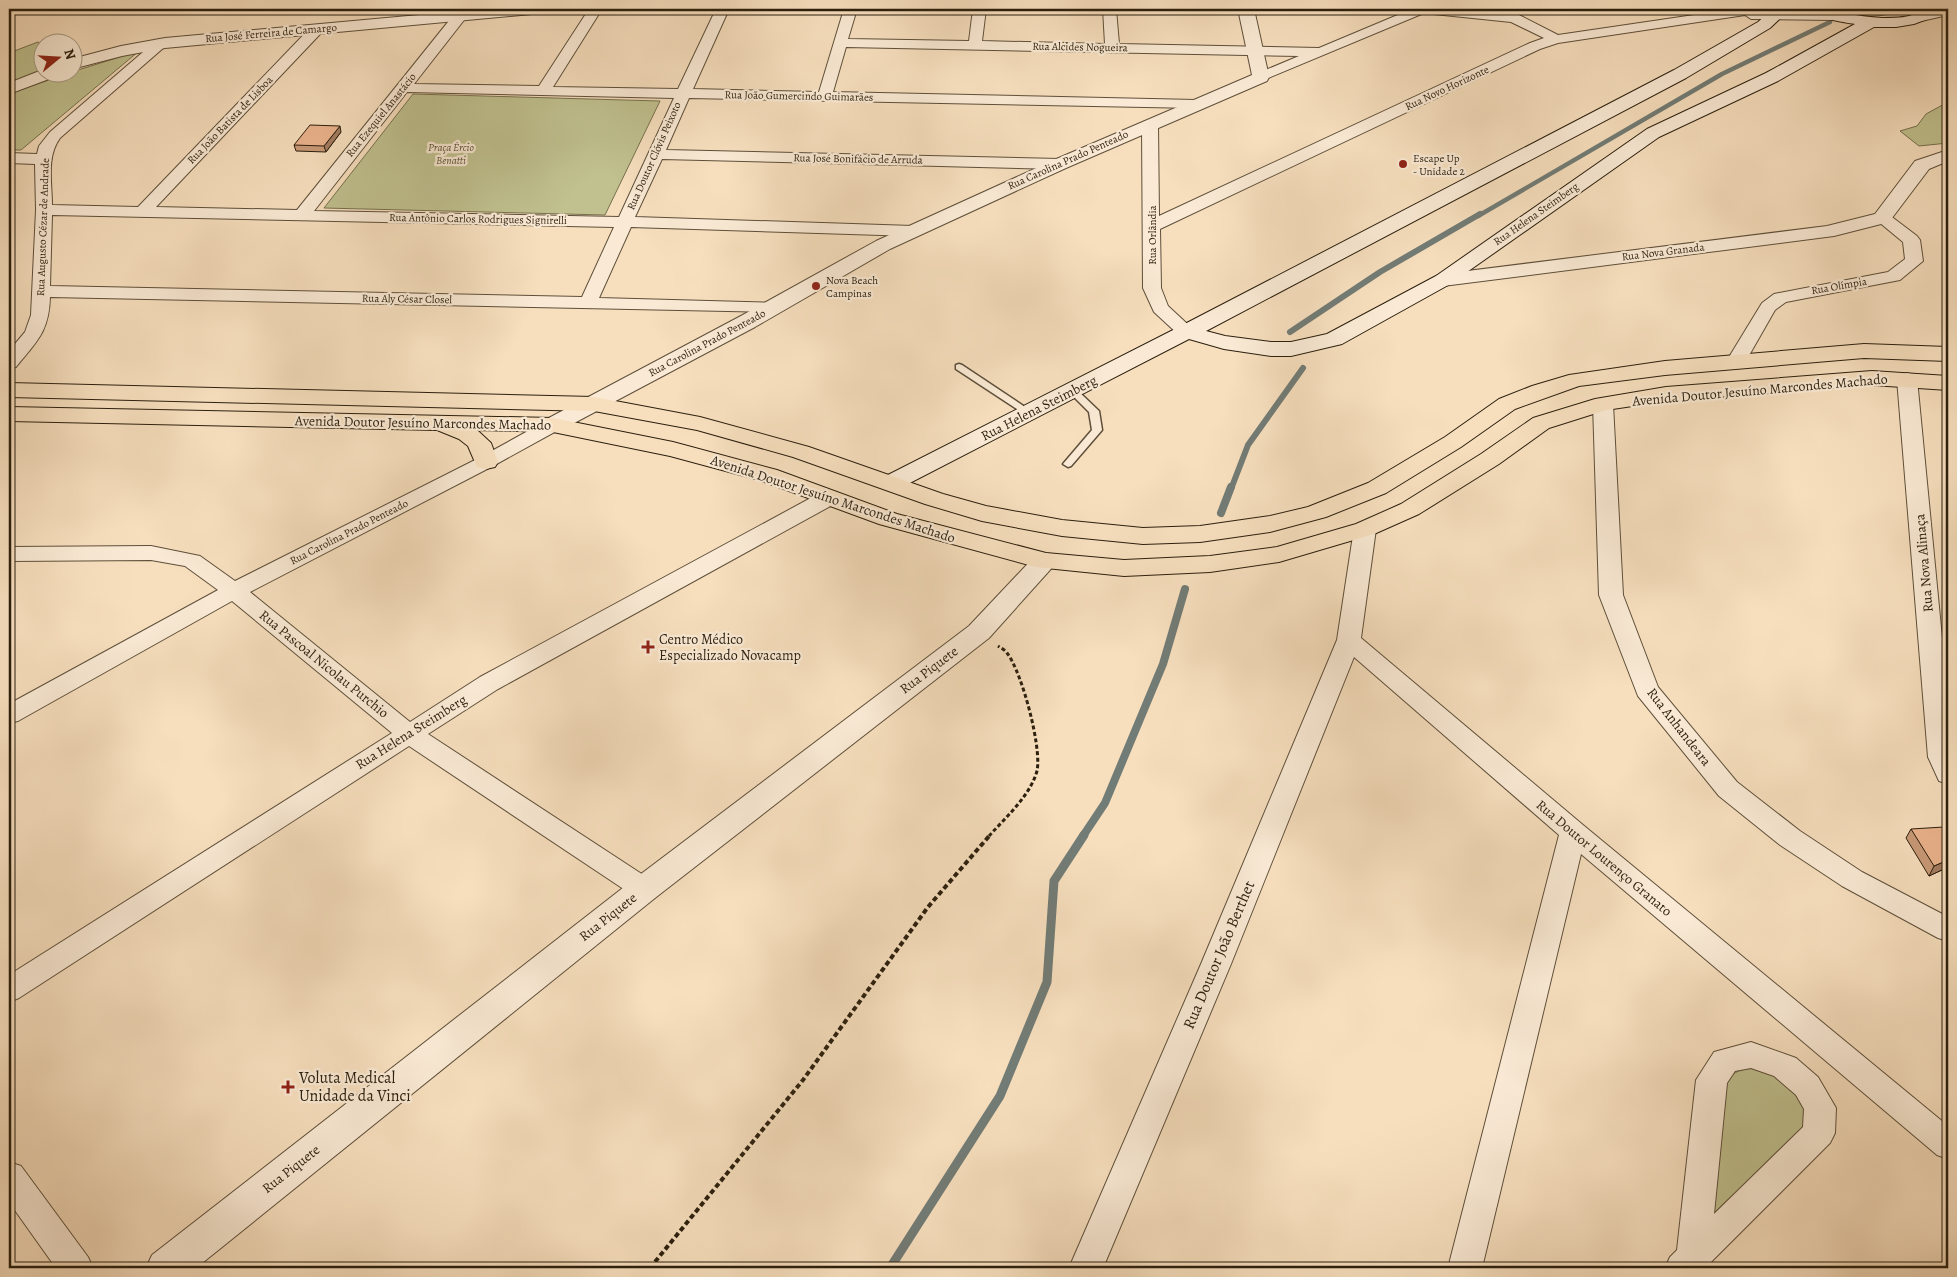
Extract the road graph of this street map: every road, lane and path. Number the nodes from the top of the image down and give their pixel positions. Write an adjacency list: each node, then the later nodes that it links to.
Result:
1 (532, 9): 14 (street, Rua José Ferreira de Camargo)
2 (595, 9): 31 (street)
3 (722, 9): 32 (street, Rua Doutor Clóvis Peixoto)
4 (850, 9): 21 (street)
5 (980, 9): 22 (street)
6 (1110, 9): 23 (street)
7 (1246, 9): 24 (street)
8 (1422, 9): 13 (street); 25 (street, Rua Carolina Prado Penteado)
9 (1816, 9): 15 (street)
10 (1931, 9): 16 (street)
11 (1773, 11): 15 (street, Rua Novo Horizonte); 19 (street, Rua Novo Horizonte); 52 (street, Rua Helena Steimberg)
12 (1948, 12): 16 (street)
13 (1511, 13): 19 (street)
14 (461, 15): 18 (street, Rua José Ferreira de Camargo); 29 (street, Rua Ezequiel Anastácio)
15 (1832, 16): 17 (street)
16 (1917, 18): 17 (street)
17 (1872, 22): 48 (street, Rua Helena Steimberg)
18 (318, 28): 20 (street, Rua José Ferreira de Camargo); 42 (street, Rua João Batista de Lisboa)
19 (1556, 38): 46 (street, Rua Novo Horizonte)
20 (162, 43): 26 (street, Rua José Ferreira de Camargo); 39 (street, Rua Augusto Cézar de Andrade)
21 (840, 43): 22 (street, Rua Alcides Nogueira); 33 (street)
22 (975, 45): 23 (street, Rua Alcides Nogueira)
23 (1112, 48): 24 (street, Rua Alcides Nogueira)
24 (1254, 50): 25 (street, Rua Alcides Nogueira); 27 (street)
25 (1320, 52): 27 (street, Rua Carolina Prado Penteado)
26 (82, 61)
27 (1260, 77): 34 (street, Rua Carolina Prado Penteado)
28 (32, 80): 30 (street)
29 (403, 88): 31 (street, Rua João Gumercindo Guimarães); 43 (street, Rua Ezequiel Anastácio)
30 (9, 89)
31 (542, 91): 32 (street, Rua João Gumercindo Guimarães)
32 (682, 94): 33 (street, Rua João Gumercindo Guimarães); 36 (street, Rua Doutor Clóvis Peixoto)
33 (825, 96): 34 (street, Rua João Gumercindo Guimarães)
34 (1196, 104): 35 (street, Rua Carolina Prado Penteado)
35 (1150, 124): 40 (street, Rua Carolina Prado Penteado); 46 (street, Rua Orlândia)
36 (655, 154): 40 (street, Rua José Bonifácio de Arruda); 45 (street, Rua Doutor Clóvis Peixoto)
37 (1948, 155): 44 (street)
38 (9, 158): 39 (street)
39 (44, 159): 41 (street, Rua Augusto Cézar de Andrade)
40 (1060, 164): 47 (street, Rua Carolina Prado Penteado)
41 (44, 210): 42 (street, Rua Antônio Carlos Rodrigues Signirelli); 49 (street, Rua Augusto Cézar de Andrade)
42 (142, 212): 43 (street, Rua Antônio Carlos Rodrigues Signirelli)
43 (302, 215): 45 (street, Rua Antônio Carlos Rodrigues Signirelli)
44 (1882, 218): 48 (street, Rua Nova Granada); 55 (street, Rua Olímpia)
45 (625, 222): 47 (street, Rua Antônio Carlos Rodrigues Signirelli); 50 (street, Rua Doutor Clóvis Peixoto)
46 (1152, 226): 52 (street, Rua Orlândia)
47 (913, 231): 51 (street, Rua Carolina Prado Penteado)
48 (1443, 280): 52 (street, Rua Helena Steimberg)
49 (41, 291): 50 (street, Rua Aly César Closel); 54 (street, Rua Augusto Cézar de Andrade)
50 (588, 303): 51 (street, Rua Aly César Closel)
51 (772, 308): 61 (street, Rua Carolina Prado Penteado)
52 (1187, 332): 60 (street, Rua Helena Steimberg)
53 (1948, 354): 55 (main road, Avenida Doutor Jesuíno Marcondes Machado)
54 (11, 356)
55 (1736, 362): 72 (main road, Avenida Doutor Jesuíno Marcondes Machado)
56 (959, 366): 63 (lane)
57 (1907, 379): 58 (main road, Avenida Doutor Jesuíno Marcondes Machado); 62 (main road, Avenida Doutor Jesuíno Marcondes Machado); 84 (street, Rua Nova Alinaça)
58 (1948, 383)
59 (9, 390): 61 (main road, Avenida Doutor Jesuíno Marcondes Machado)
60 (1073, 391): 63 (street, Rua Helena Steimberg); 70 (lane)
61 (594, 404): 66 (main road, Avenida Doutor Jesuíno Marcondes Machado); 67 (street, Rua Carolina Prado Penteado)
62 (1603, 404): 74 (main road, Avenida Doutor Jesuíno Marcondes Machado); 87 (street, Rua Anhandeara)
63 (1030, 413): 71 (street, Rua Helena Steimberg)
64 (9, 414): 65 (main road, Avenida Doutor Jesuíno Marcondes Machado)
65 (439, 423): 67 (main road, Avenida Doutor Jesuíno Marcondes Machado); 69 (main road)
66 (700, 424): 68 (main road); 71 (main road, Avenida Doutor Jesuíno Marcondes Machado)
67 (553, 425): 68 (main road, Avenida Doutor Jesuíno Marcondes Machado); 69 (street, Rua Carolina Prado Penteado)
68 (673, 449): 73 (main road, Avenida Doutor Jesuíno Marcondes Machado)
69 (486, 462): 79 (street, Rua Carolina Prado Penteado)
70 (1068, 464)
71 (891, 483): 75 (main road, Avenida Doutor Jesuíno Marcondes Machado)
72 (1360, 495): 74 (main road); 75 (main road, Avenida Doutor Jesuíno Marcondes Machado)
73 (828, 498): 78 (main road, Avenida Doutor Jesuíno Marcondes Machado); 83 (street, Rua Helena Steimberg)
74 (1394, 517): 76 (main road, Avenida Doutor Jesuíno Marcondes Machado)
75 (1062, 528): 78 (main road)
76 (1365, 529): 78 (main road, Avenida Doutor Jesuíno Marcondes Machado); 81 (street)
77 (15, 556): 79 (street, Rua Pascoal Nicolau Purchio)
78 (1045, 561): 80 (street, Rua Piquete)
79 (234, 591): 82 (street, Rua Carolina Prado Penteado); 83 (street, Rua Pascoal Nicolau Purchio)
80 (979, 632): 86 (street, Rua Piquete); 95 (path)
81 (1349, 640): 85 (street, Rua Doutor Lourenço Granato); 96 (street, Rua Doutor João Berthet)
82 (9, 714)
83 (408, 733): 86 (street, Rua Pascoal Nicolau Purchio); 88 (street, Rua Helena Steimberg)
84 (1948, 775)
85 (1573, 832): 89 (street, Rua Doutor Lourenço Granato); 92 (street)
86 (644, 889): 94 (street, Rua Piquete)
87 (1948, 930)
88 (9, 990)
89 (1948, 1146)
90 (9, 1176): 93 (street)
91 (1688, 1263): 91 (street)
92 (1470, 1265)
93 (76, 1268)
94 (166, 1268)
95 (650, 1268)
96 (1086, 1268)

